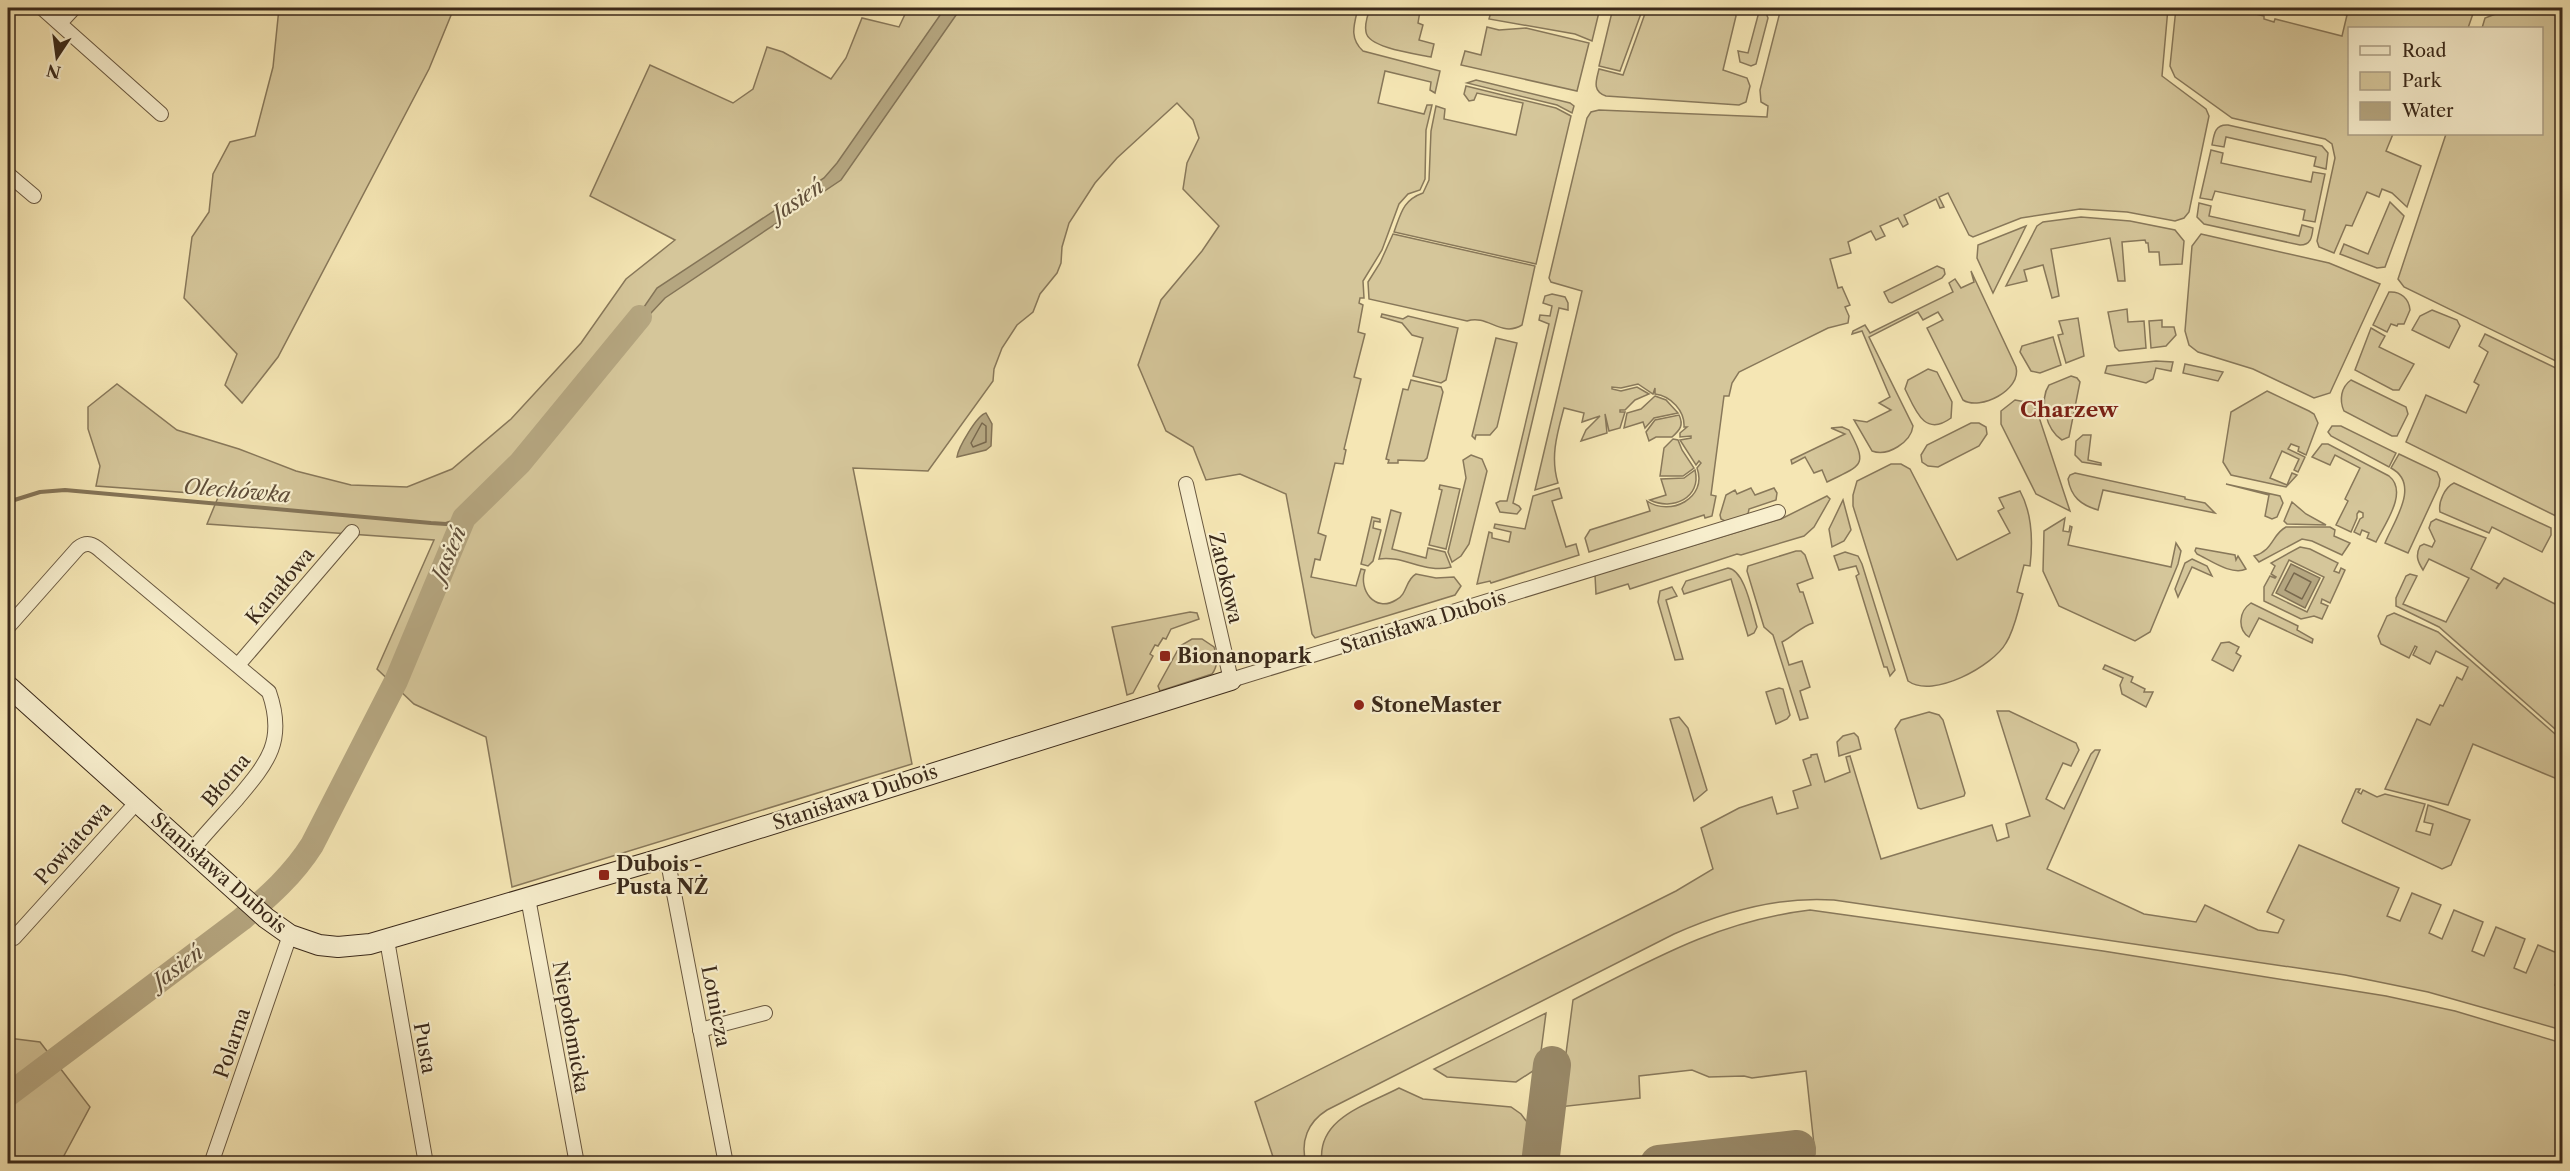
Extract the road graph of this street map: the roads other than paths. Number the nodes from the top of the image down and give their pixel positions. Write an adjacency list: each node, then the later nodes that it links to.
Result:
1 (42, 8): 3 (street)
2 (74, 8): 3 (street)
3 (60, 23): 4 (street)
4 (161, 114)
5 (8, 174): 6 (street)
6 (34, 195)
7 (1185, 484): 12 (street, Zatokowa)
8 (1778, 512): 12 (street, Stanisława Dubois)
9 (352, 532): 11 (street, Kanałowa)
10 (8, 627): 11 (street)
11 (238, 665): 15 (street, Błotna)
12 (1231, 680): 16 (street, Stanisława Dubois)
13 (8, 686): 14 (street, Stanisława Dubois)
14 (136, 802): 15 (street, Stanisława Dubois); 19 (street, Powiatowa)
15 (191, 851): 18 (street, Stanisława Dubois)
16 (667, 857): 17 (street, Stanisława Dubois); 22 (street, Lotnicza)
17 (528, 897): 20 (street, Stanisława Dubois); 25 (street, Niepołomicka)
18 (290, 935): 20 (street, Stanisława Dubois); 23 (street, Polarna)
19 (14, 938)
20 (387, 940): 24 (street, Pusta)
21 (765, 1013): 22 (street)
22 (700, 1030): 26 (street, Lotnicza)
23 (211, 1164)
24 (426, 1164)
25 (577, 1164)
26 (726, 1164)

